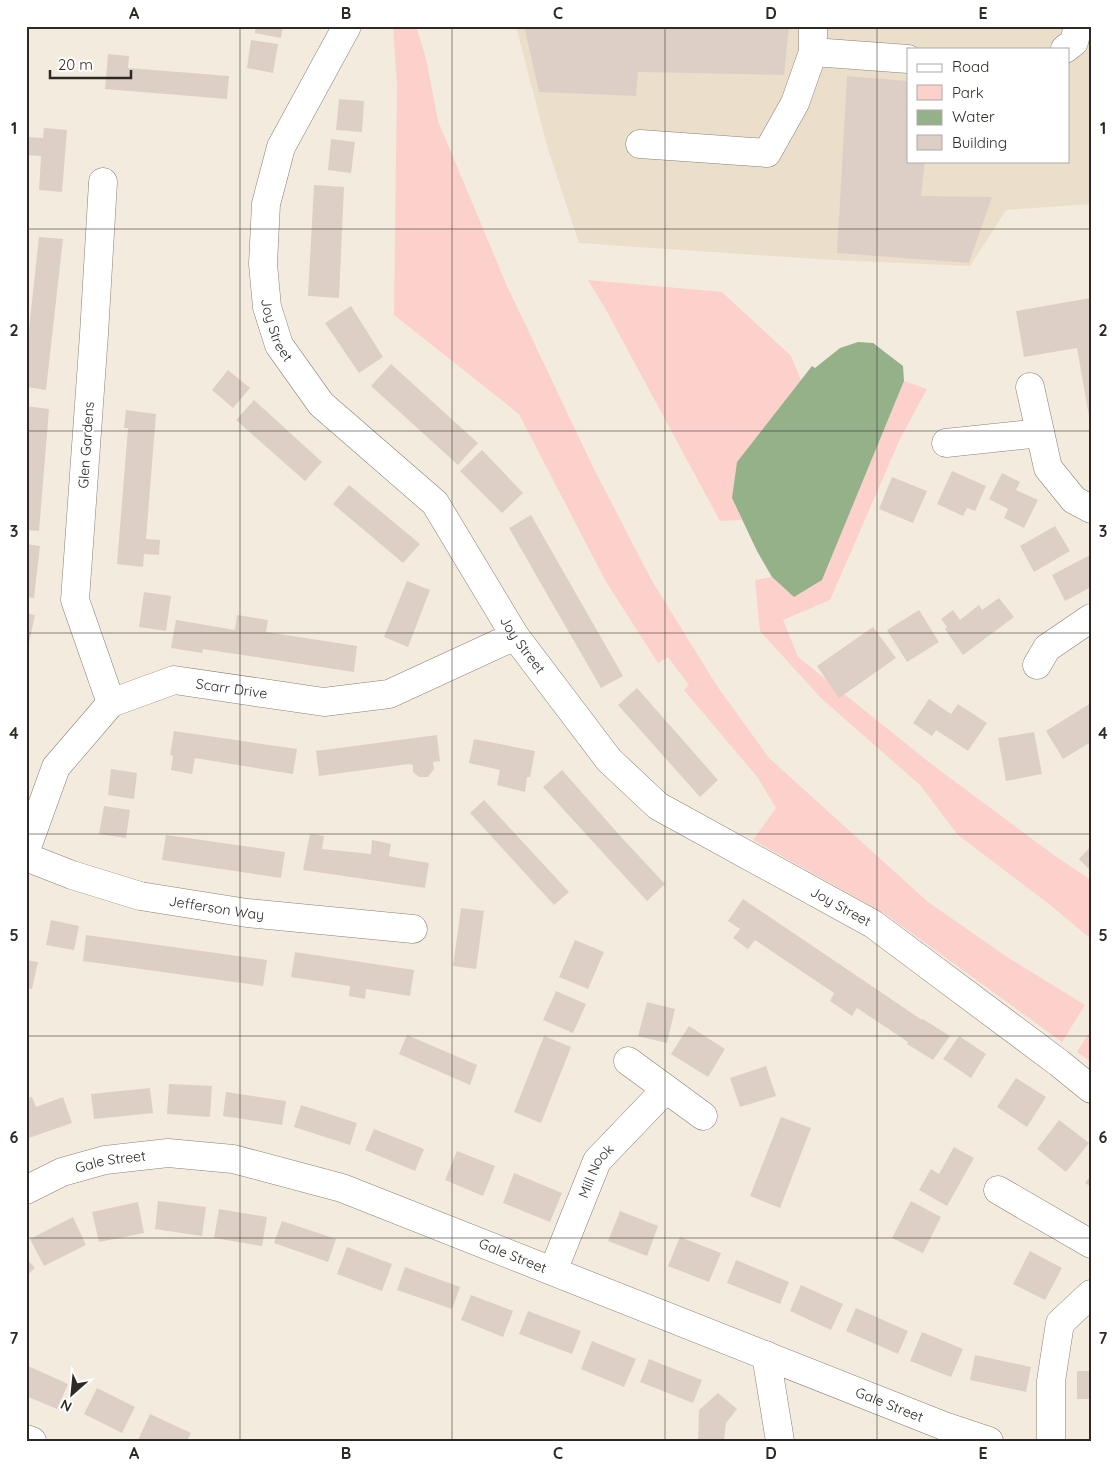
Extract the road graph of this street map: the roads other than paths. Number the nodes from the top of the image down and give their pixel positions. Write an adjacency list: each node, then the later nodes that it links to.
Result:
1 (347, 26): 13 (street, Joy Street)
2 (1078, 26): 4 (street)
3 (813, 39): 5 (street); 6 (street)
4 (1066, 48)
5 (907, 59)
6 (640, 144)
7 (103, 182): 15 (street, Glen Gardens)
8 (1030, 387): 9 (street)
9 (1040, 433): 10 (street); 11 (street)
10 (946, 443)
11 (1091, 509)
12 (1091, 618): 14 (street)
13 (515, 636): 15 (street, Scarr Drive); 21 (street, Joy Street)
14 (1037, 666)
15 (111, 703): 16 (street, Scarr Drive)
16 (26, 850)
17 (26, 857): 18 (street, Jefferson Way)
18 (413, 929)
19 (628, 1061): 20 (street)
20 (666, 1089): 22 (street); 26 (street, Mill Nook)
21 (1091, 1089)
22 (703, 1116)
23 (26, 1190): 26 (street, Gale Street)
24 (998, 1190): 25 (street)
25 (1091, 1244)
26 (552, 1271): 28 (street, Gale Street)
27 (1091, 1294): 34 (street)
28 (766, 1355): 29 (street, Gale Street); 32 (street)
29 (938, 1433): 33 (street, Gale Street)
30 (26, 1439): 31 (street)
31 (32, 1441)
32 (780, 1441)
33 (988, 1441)
34 (1051, 1441)

